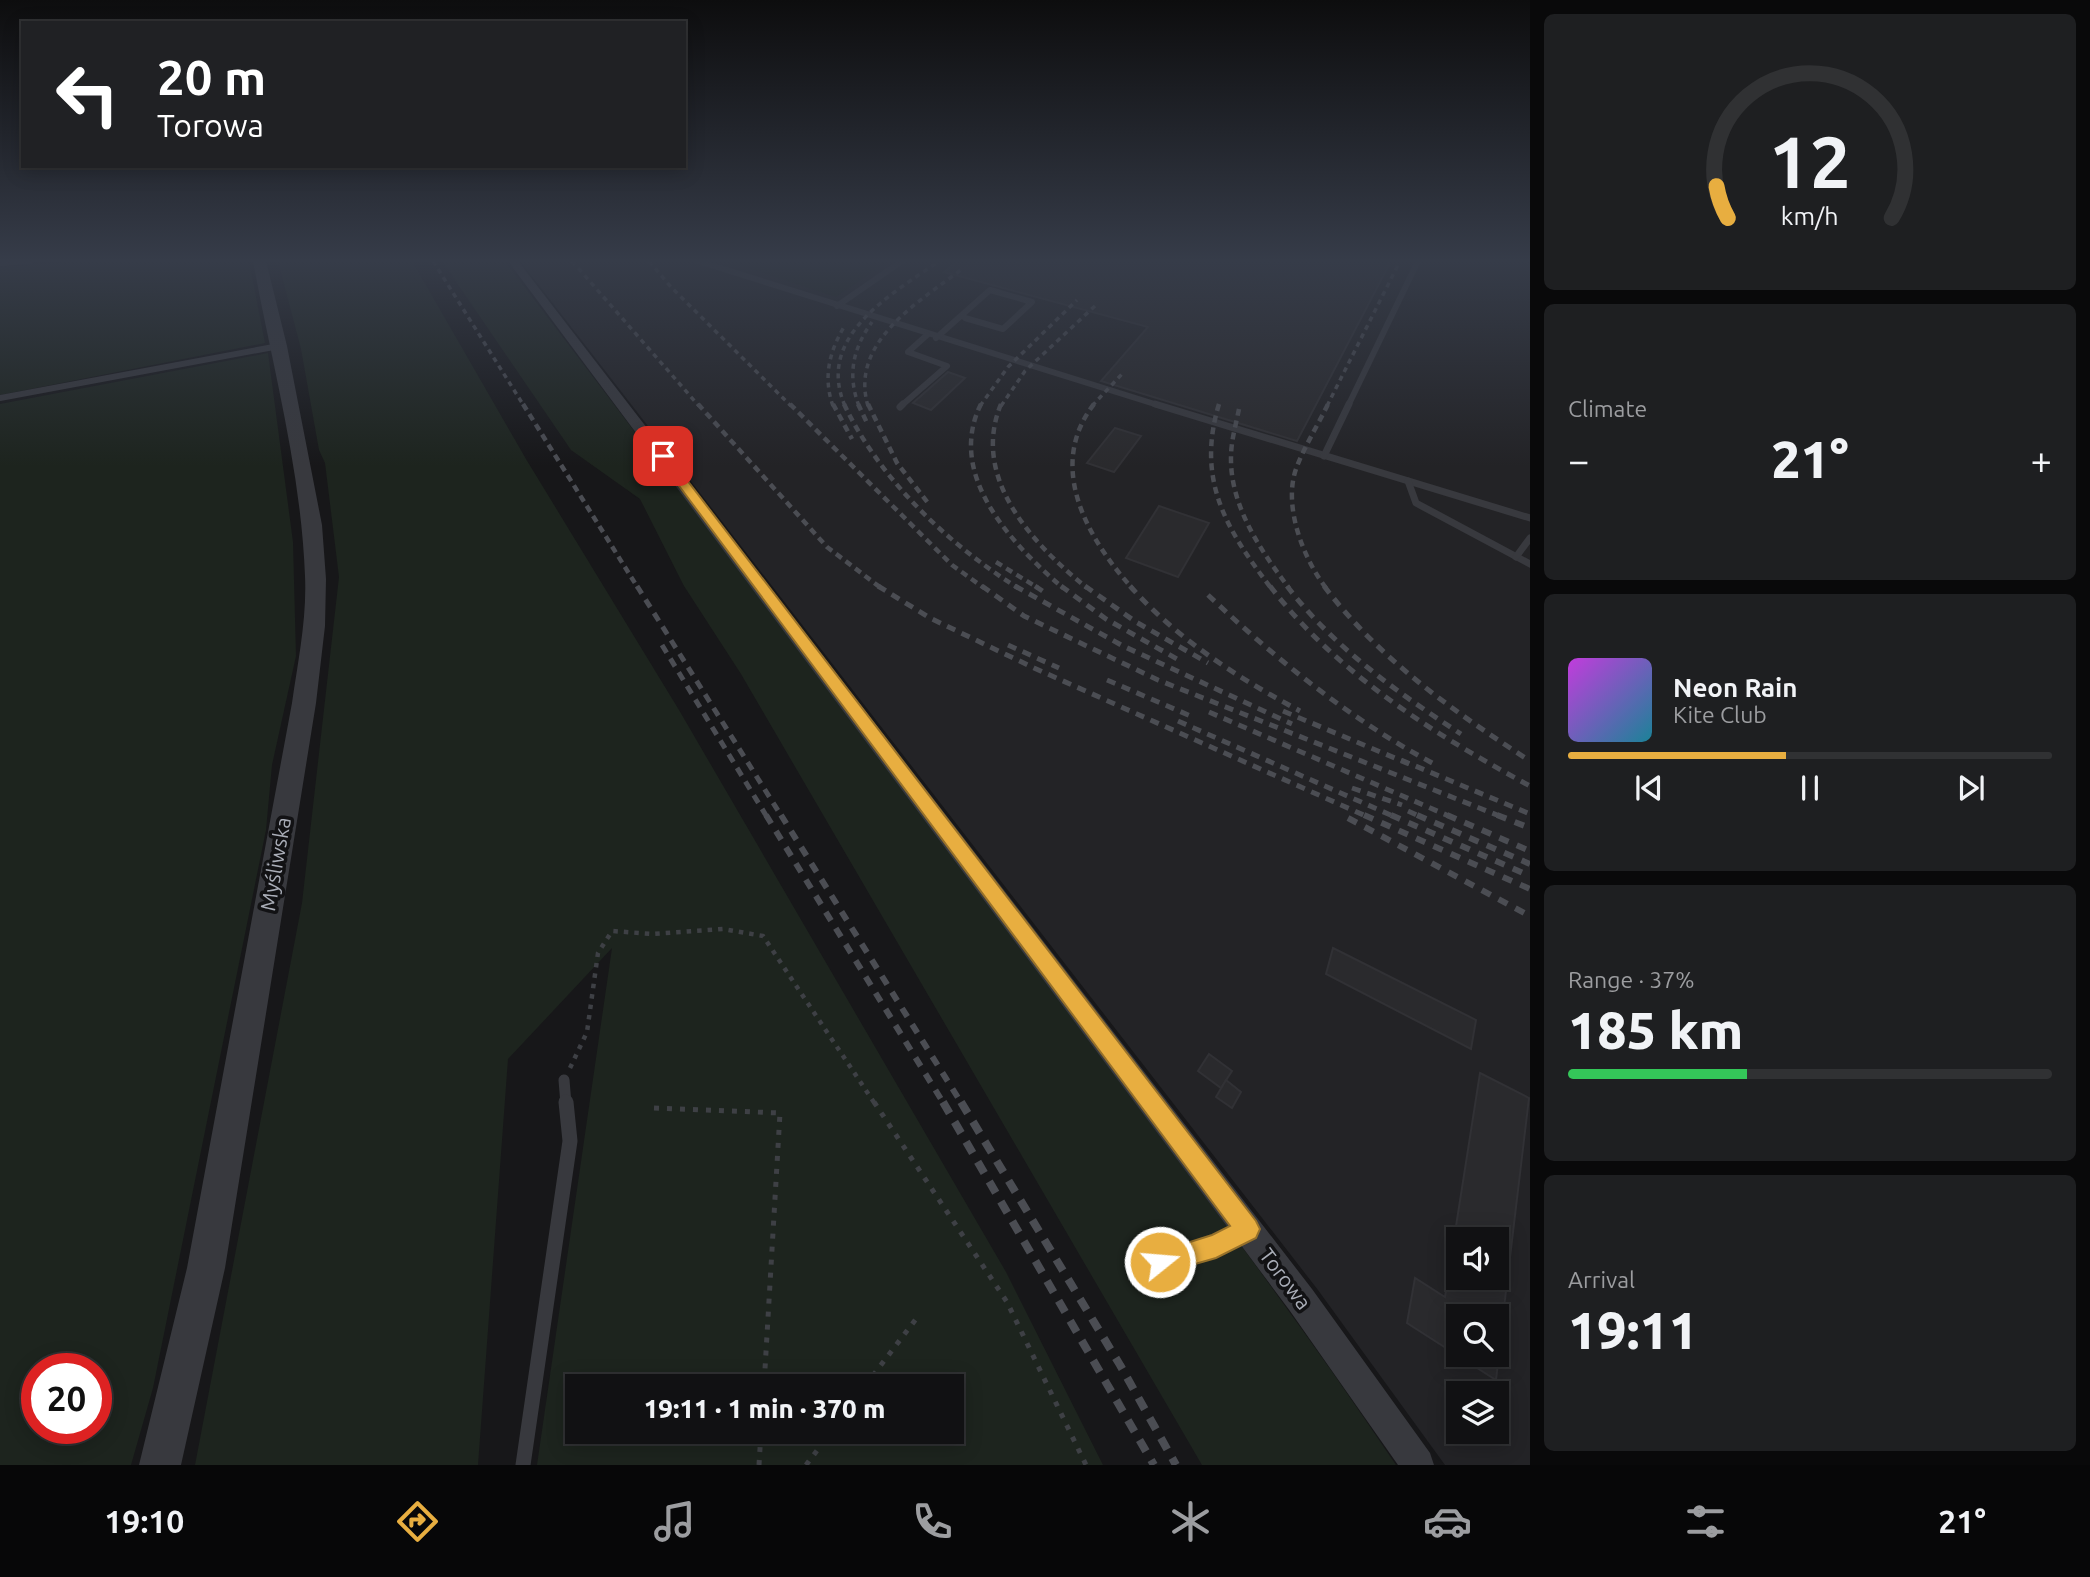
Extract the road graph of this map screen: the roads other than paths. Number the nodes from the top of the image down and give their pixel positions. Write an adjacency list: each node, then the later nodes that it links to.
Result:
1 (275, 329): 8 (street, Myśliwska)
2 (565, 329): 18 (street, Torowa)
3 (910, 329): 6 (lane)
4 (946, 329): 7 (lane)
5 (1385, 329): 11 (lane)
6 (927, 335): 7 (lane); 10 (lane)
7 (936, 338): 11 (lane)
8 (279, 346): 9 (lane); 20 (street, Myśliwska)
9 (0, 398)
10 (900, 407)
11 (1324, 456): 12 (lane)
12 (1408, 481): 13 (lane); 15 (lane)
13 (1530, 518)
14 (1530, 538): 15 (lane)
15 (1516, 557): 16 (lane)
16 (1530, 564)
17 (564, 1080): 21 (lane)
18 (1248, 1229): 19 (lane); 22 (street, Torowa)
19 (1139, 1272)
20 (160, 1465)
21 (523, 1465)
22 (1418, 1465)

